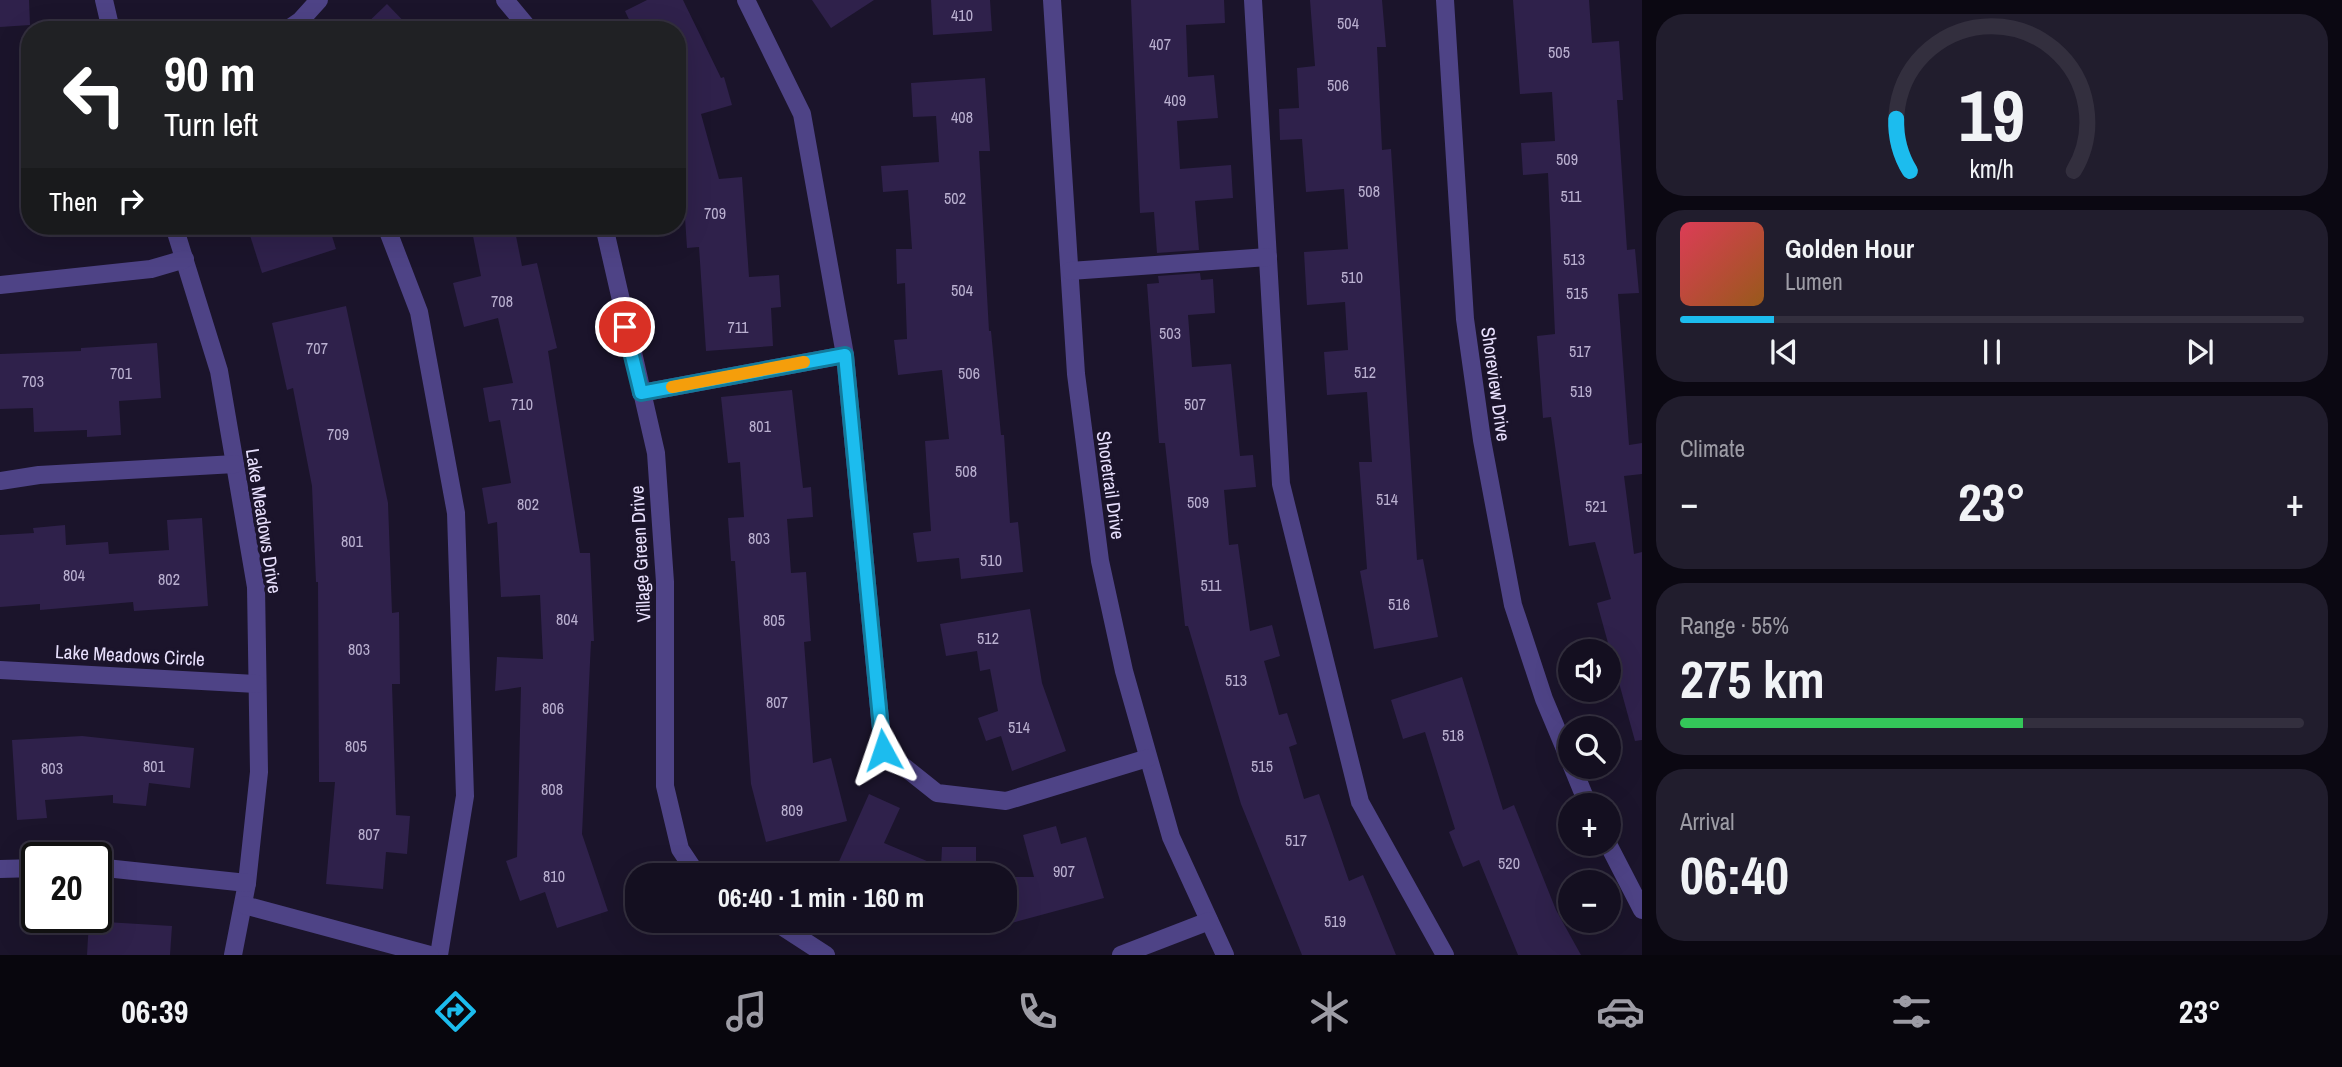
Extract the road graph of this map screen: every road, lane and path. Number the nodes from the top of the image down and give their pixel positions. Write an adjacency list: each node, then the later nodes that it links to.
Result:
1 (104, 0): 8 (street)
2 (319, 0): 9 (street)
3 (505, 0): 10 (street)
4 (746, 0): 18 (street)
5 (1052, 0): 16 (street, Shoretrail Drive)
6 (1253, 0): 14 (street)
7 (1444, 0): 24 (street, Shoreview Drive)
8 (108, 21)
9 (299, 21)
10 (522, 21)
11 (177, 235): 15 (street, Lake Meadows Drive)
12 (389, 235): 38 (street)
13 (606, 235): 19 (street, Village Green Drive)
14 (1268, 257): 16 (street); 42 (street)
15 (185, 259): 17 (street); 20 (street, Lake Meadows Drive)
16 (1070, 271): 25 (street, Shoretrail Drive)
17 (0, 285)
18 (845, 355): 19 (street); 25 (street)
19 (641, 393): 27 (street, Village Green Drive)
20 (235, 464): 21 (street); 23 (street, Lake Meadows Drive)
21 (0, 481)
22 (0, 670): 23 (street, Lake Meadows Circle)
23 (257, 684): 31 (street, Lake Meadows Drive)
24 (1558, 732)
25 (1148, 758): 34 (street, Shoretrail Drive)
26 (1614, 856): 33 (street)
27 (689, 863)
28 (21, 868): 29 (street)
29 (0, 869)
30 (112, 869): 31 (street)
31 (247, 883): 32 (street, Lake Meadows Drive)
32 (244, 905): 36 (street, Lake Meadows Drive); 37 (street)
33 (1642, 910)
34 (1209, 921): 40 (street); 41 (street, Shoretrail Drive)
35 (792, 933): 39 (street)
36 (233, 955)
37 (430, 955)
38 (439, 955)
39 (825, 955)
40 (1121, 955)
41 (1225, 955)
42 (1445, 955)

